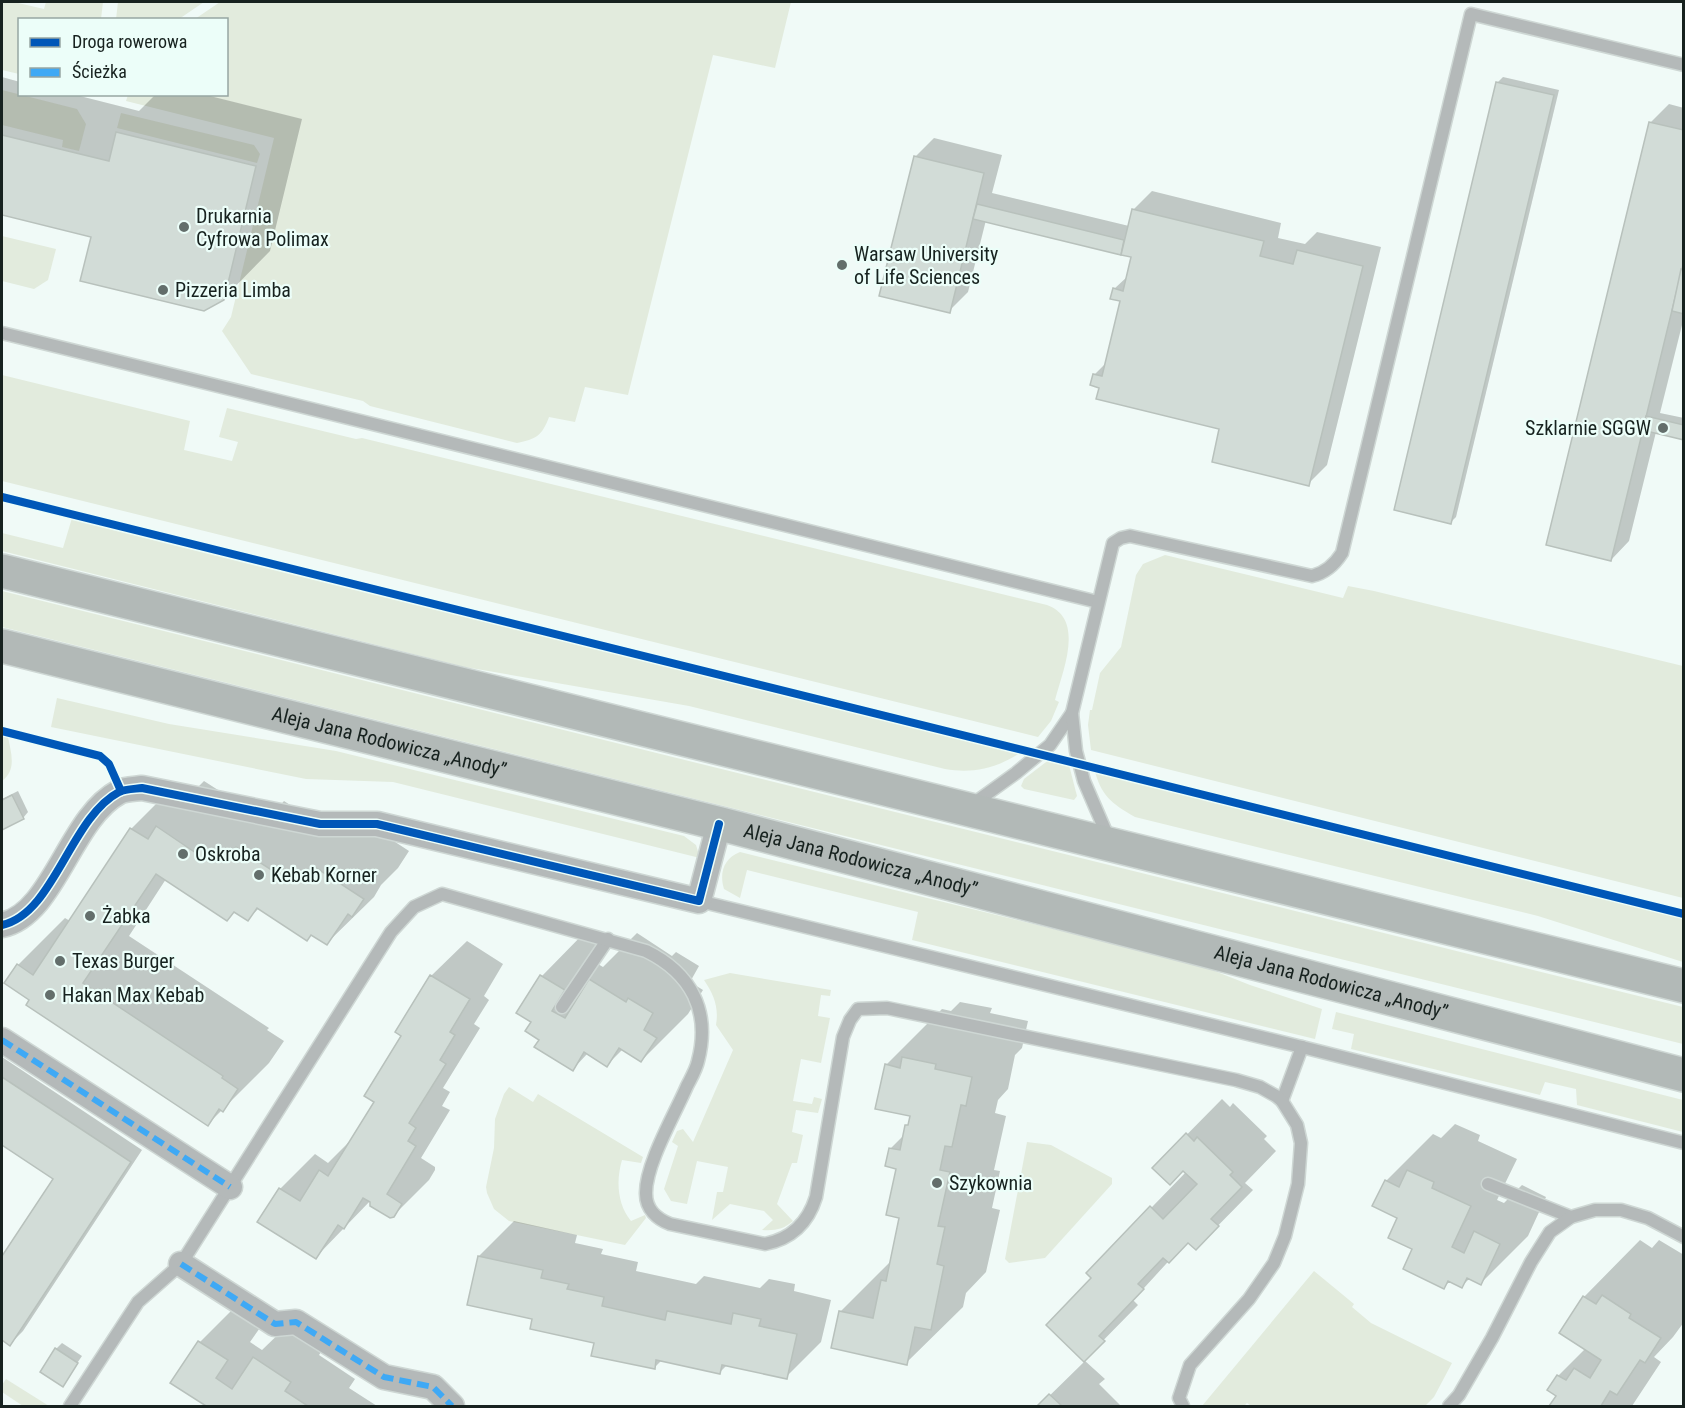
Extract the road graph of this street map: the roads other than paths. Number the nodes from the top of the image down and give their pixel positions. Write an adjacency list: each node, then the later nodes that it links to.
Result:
1 (1683, 64): 4 (lane)
2 (2, 333): 4 (lane)
3 (2, 571): 7 (main road)
4 (1098, 602): 6 (lane)
5 (2, 646): 8 (main road, Aleja Jana Rodowicza „Anody”)
6 (1072, 713): 7 (lane); 9 (lane)
7 (965, 810): 9 (main road)
8 (719, 824): 10 (street); 17 (main road, Aleja Jana Rodowicza „Anody”)
9 (1113, 847): 13 (main road)
10 (699, 901): 11 (street); 16 (lane)
11 (2, 925)
12 (608, 939): 14 (lane); 18 (lane); 21 (lane)
13 (1683, 986)
14 (562, 1007)
15 (2, 1040): 21 (street)
16 (1302, 1047): 18 (lane); 19 (lane)
17 (1683, 1075)
18 (1282, 1101): 27 (lane)
19 (1683, 1143)
20 (1488, 1184): 22 (lane)
21 (230, 1187): 24 (lane)
22 (1570, 1217): 23 (lane); 28 (lane)
23 (1683, 1237)
24 (181, 1264): 25 (lane); 26 (street)
25 (70, 1407)
26 (452, 1407)
27 (1183, 1407)
28 (1449, 1407)

